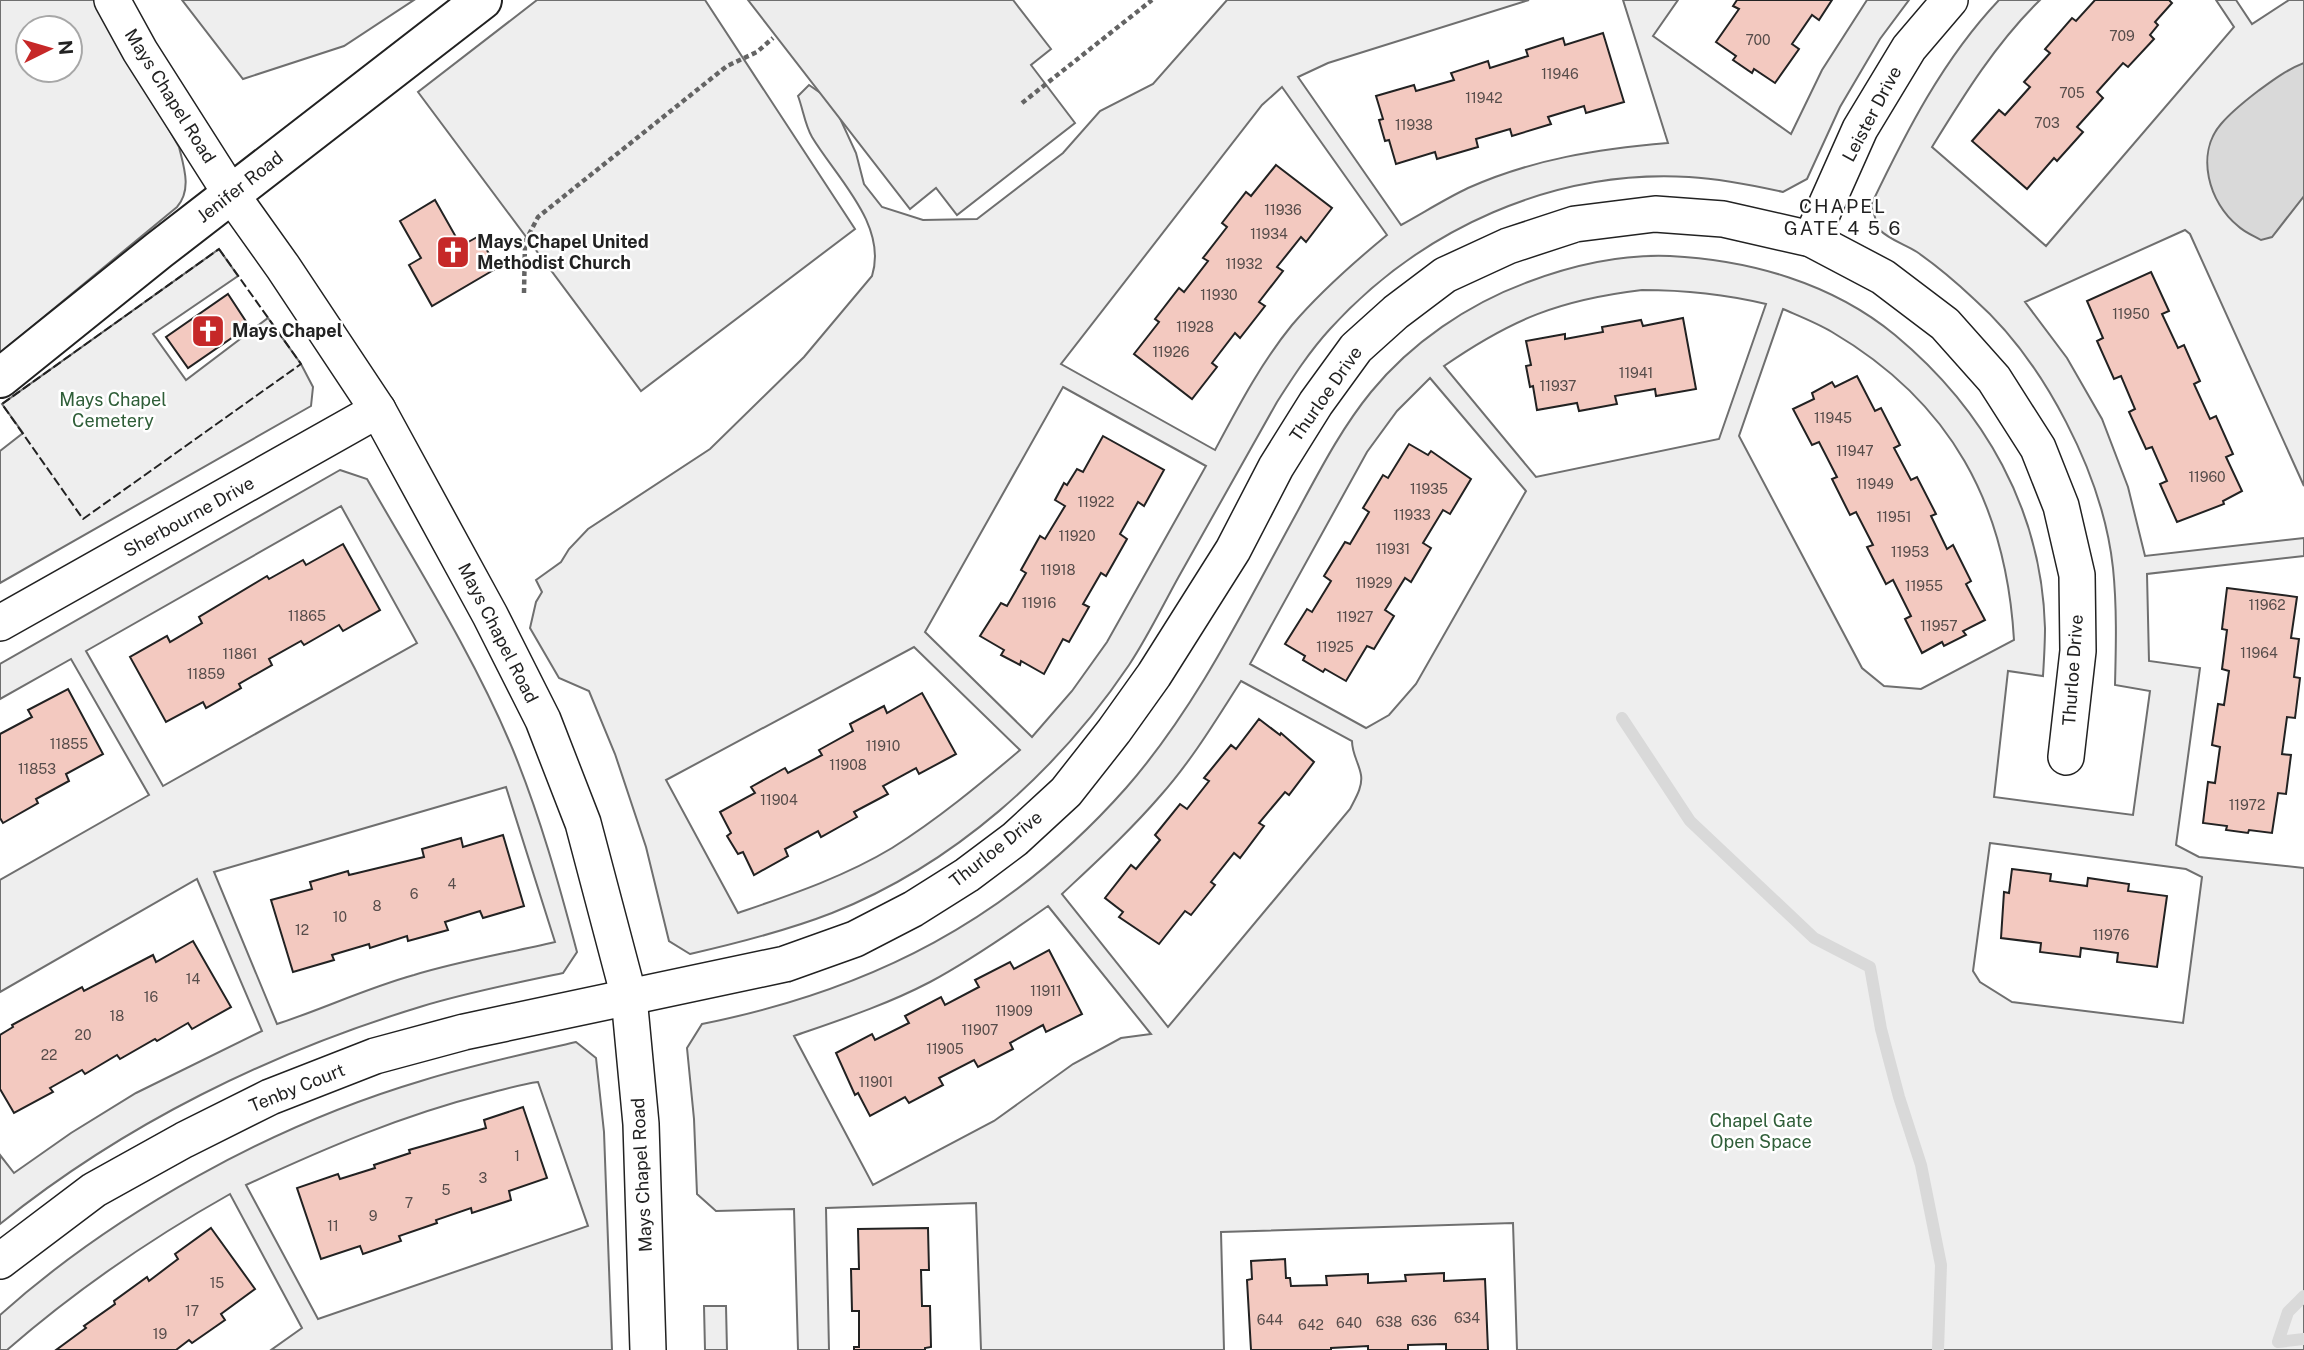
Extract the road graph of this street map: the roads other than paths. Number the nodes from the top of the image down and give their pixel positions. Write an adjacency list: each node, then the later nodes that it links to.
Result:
1 (112, 0): 4 (street, Mays Chapel Road)
2 (482, 0): 4 (street, Jenifer Road)
3 (1950, 0): 5 (street, Leister Drive)
4 (231, 194): 6 (street, Jenifer Road); 7 (street, Mays Chapel Road)
5 (1811, 239): 9 (street, Thurloe Drive); 10 (street, Thurloe Drive)
6 (0, 378)
7 (377, 411): 8 (street, Sherbourne Drive); 10 (street, Mays Chapel Road)
8 (0, 622)
9 (2066, 757)
10 (628, 997): 11 (street, Tenby Court); 12 (street, Mays Chapel Road)
11 (0, 1261)
12 (648, 1350)

